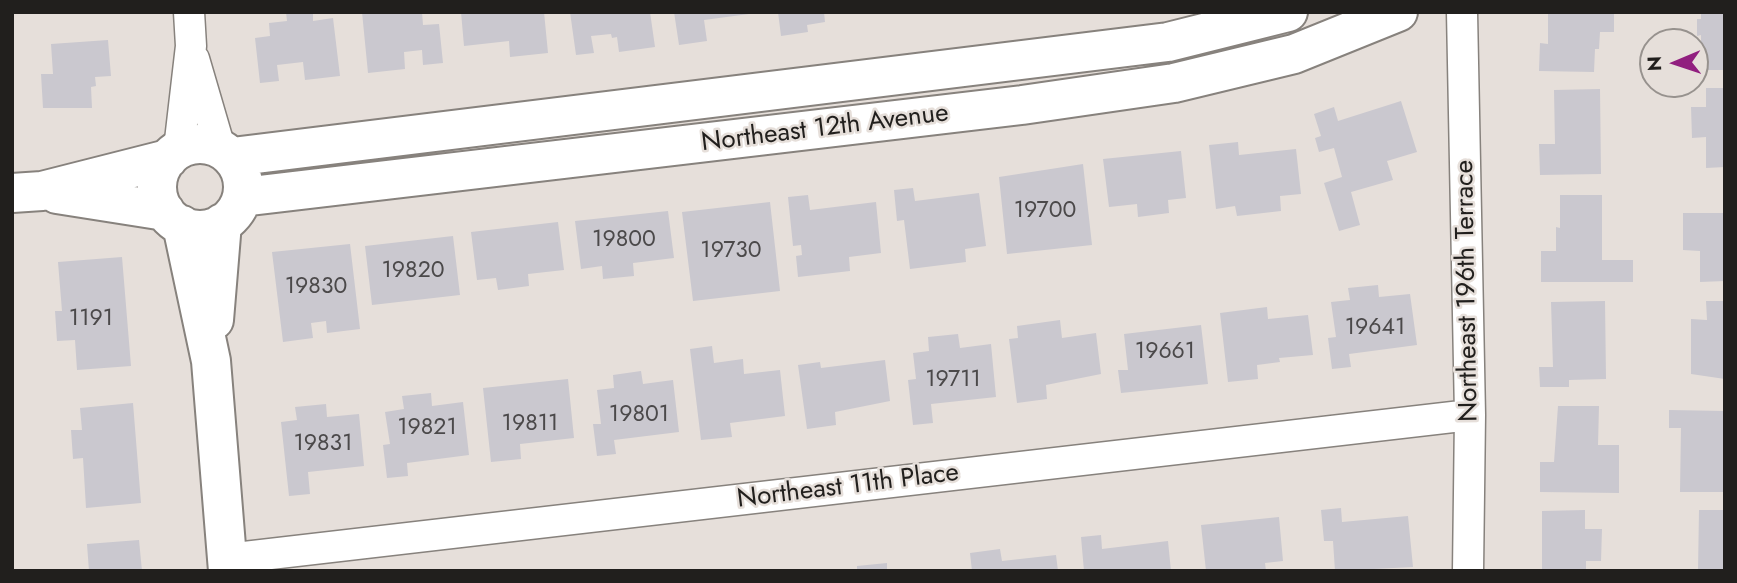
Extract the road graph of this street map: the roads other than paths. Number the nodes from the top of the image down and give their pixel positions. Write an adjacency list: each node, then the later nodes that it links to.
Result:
1 (189, 12): 5 (street)
2 (1288, 12): 6 (street, Northeast 12th Avenue)
3 (1398, 12): 9 (street, Northeast 12th Avenue)
4 (1462, 12): 12 (street, Northeast 196th Terrace)
5 (191, 46): 6 (street); 7 (street)
6 (226, 153): 7 (street); 9 (street)
7 (173, 154): 8 (street); 10 (street)
8 (27, 192): 10 (street)
9 (232, 210): 10 (street); 11 (street)
10 (174, 218): 11 (street)
11 (211, 361): 13 (street)
12 (1470, 415): 13 (street, Northeast 11th Place); 14 (street, Northeast 196th Terrace)
13 (227, 565)
14 (1468, 571)

